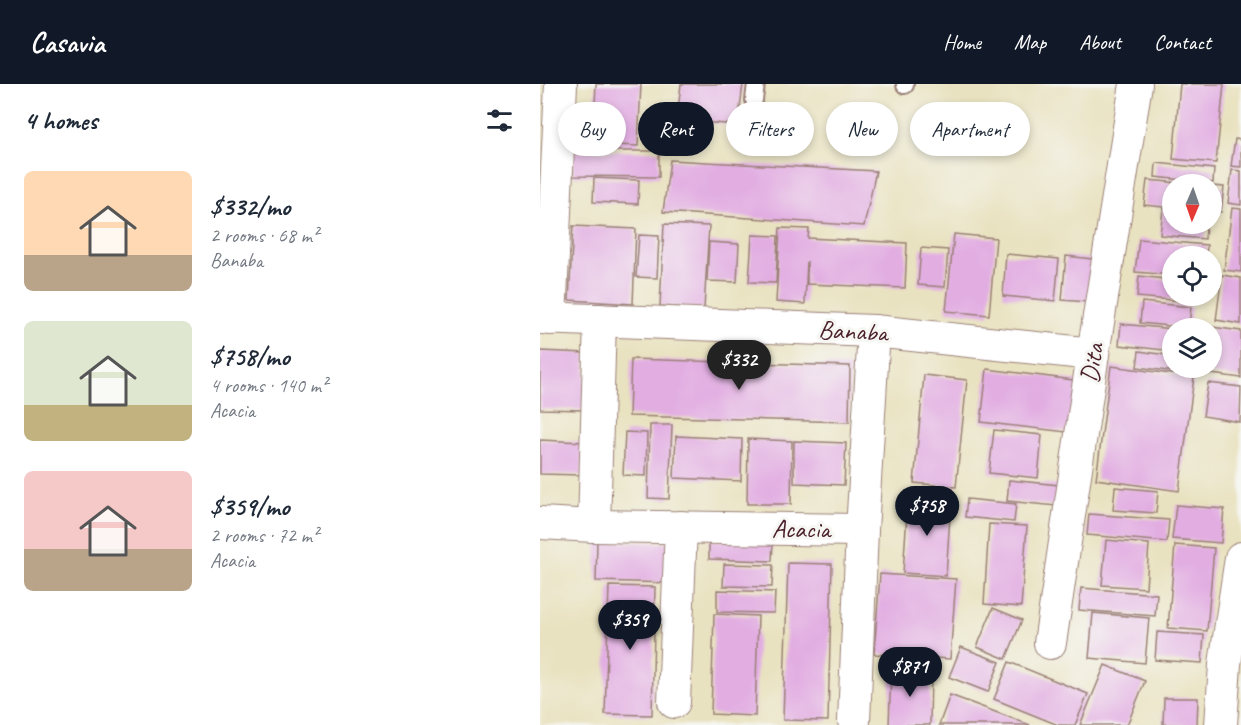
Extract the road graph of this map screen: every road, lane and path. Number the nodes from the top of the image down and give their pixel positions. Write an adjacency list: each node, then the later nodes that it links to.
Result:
1 (561, 84): 3 (street)
2 (1136, 84): 6 (street, Dita)
3 (545, 319): 4 (street, Banaba)
4 (600, 320): 5 (street, Banaba); 8 (street)
5 (874, 331): 6 (street, Banaba); 10 (street, Acacia)
6 (1093, 354): 12 (street, Dita)
7 (540, 523): 8 (street, Acacia)
8 (594, 526): 9 (street, Acacia)
9 (681, 527): 10 (street, Acacia); 13 (street)
10 (862, 530): 14 (street)
11 (1241, 562): 15 (street)
12 (1050, 643)
13 (674, 702)
14 (854, 722)
15 (1221, 725)

